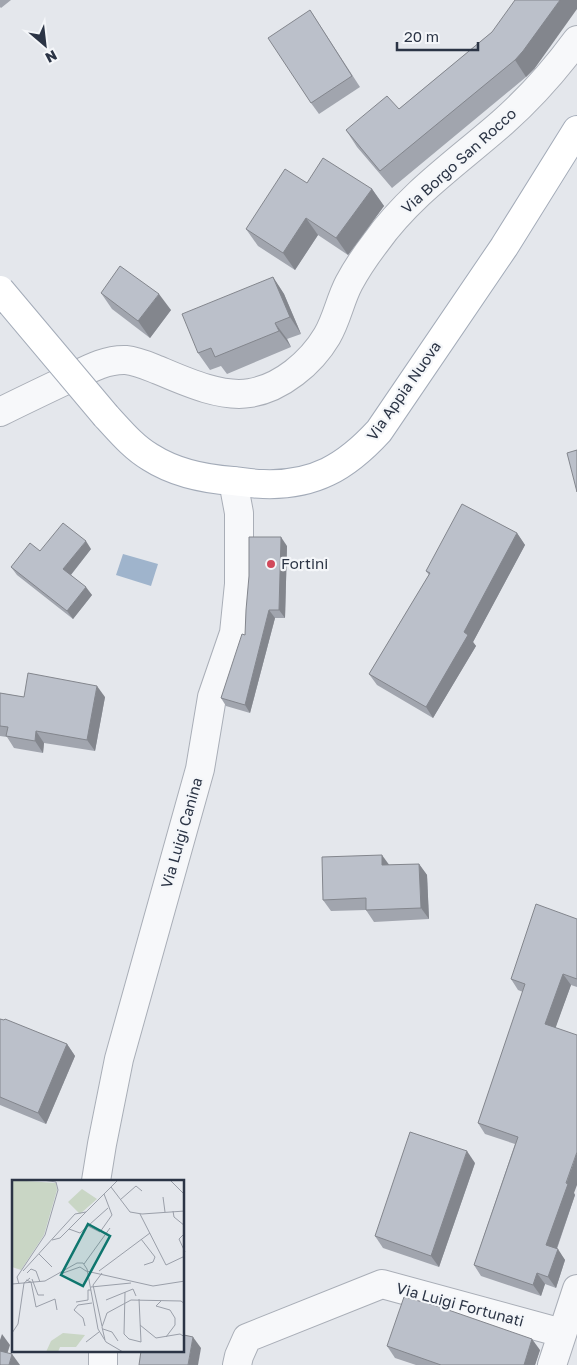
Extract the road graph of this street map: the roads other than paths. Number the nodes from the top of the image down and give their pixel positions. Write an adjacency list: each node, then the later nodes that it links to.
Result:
1 (577, 40): 4 (street, Via Borgo San Rocco)
2 (577, 130): 5 (main road, Via Appia Nuova)
3 (0, 290): 5 (main road, Via Appia Nuova, bridge)
4 (0, 412)
5 (233, 482): 6 (street, Via Luigi Canina)
6 (96, 1180)
7 (577, 1289): 8 (street)
8 (562, 1333): 11 (street, Via Luigi Fortunati); 12 (street)
9 (103, 1352): 10 (street)
10 (104, 1365)
11 (237, 1365)
12 (552, 1365)

